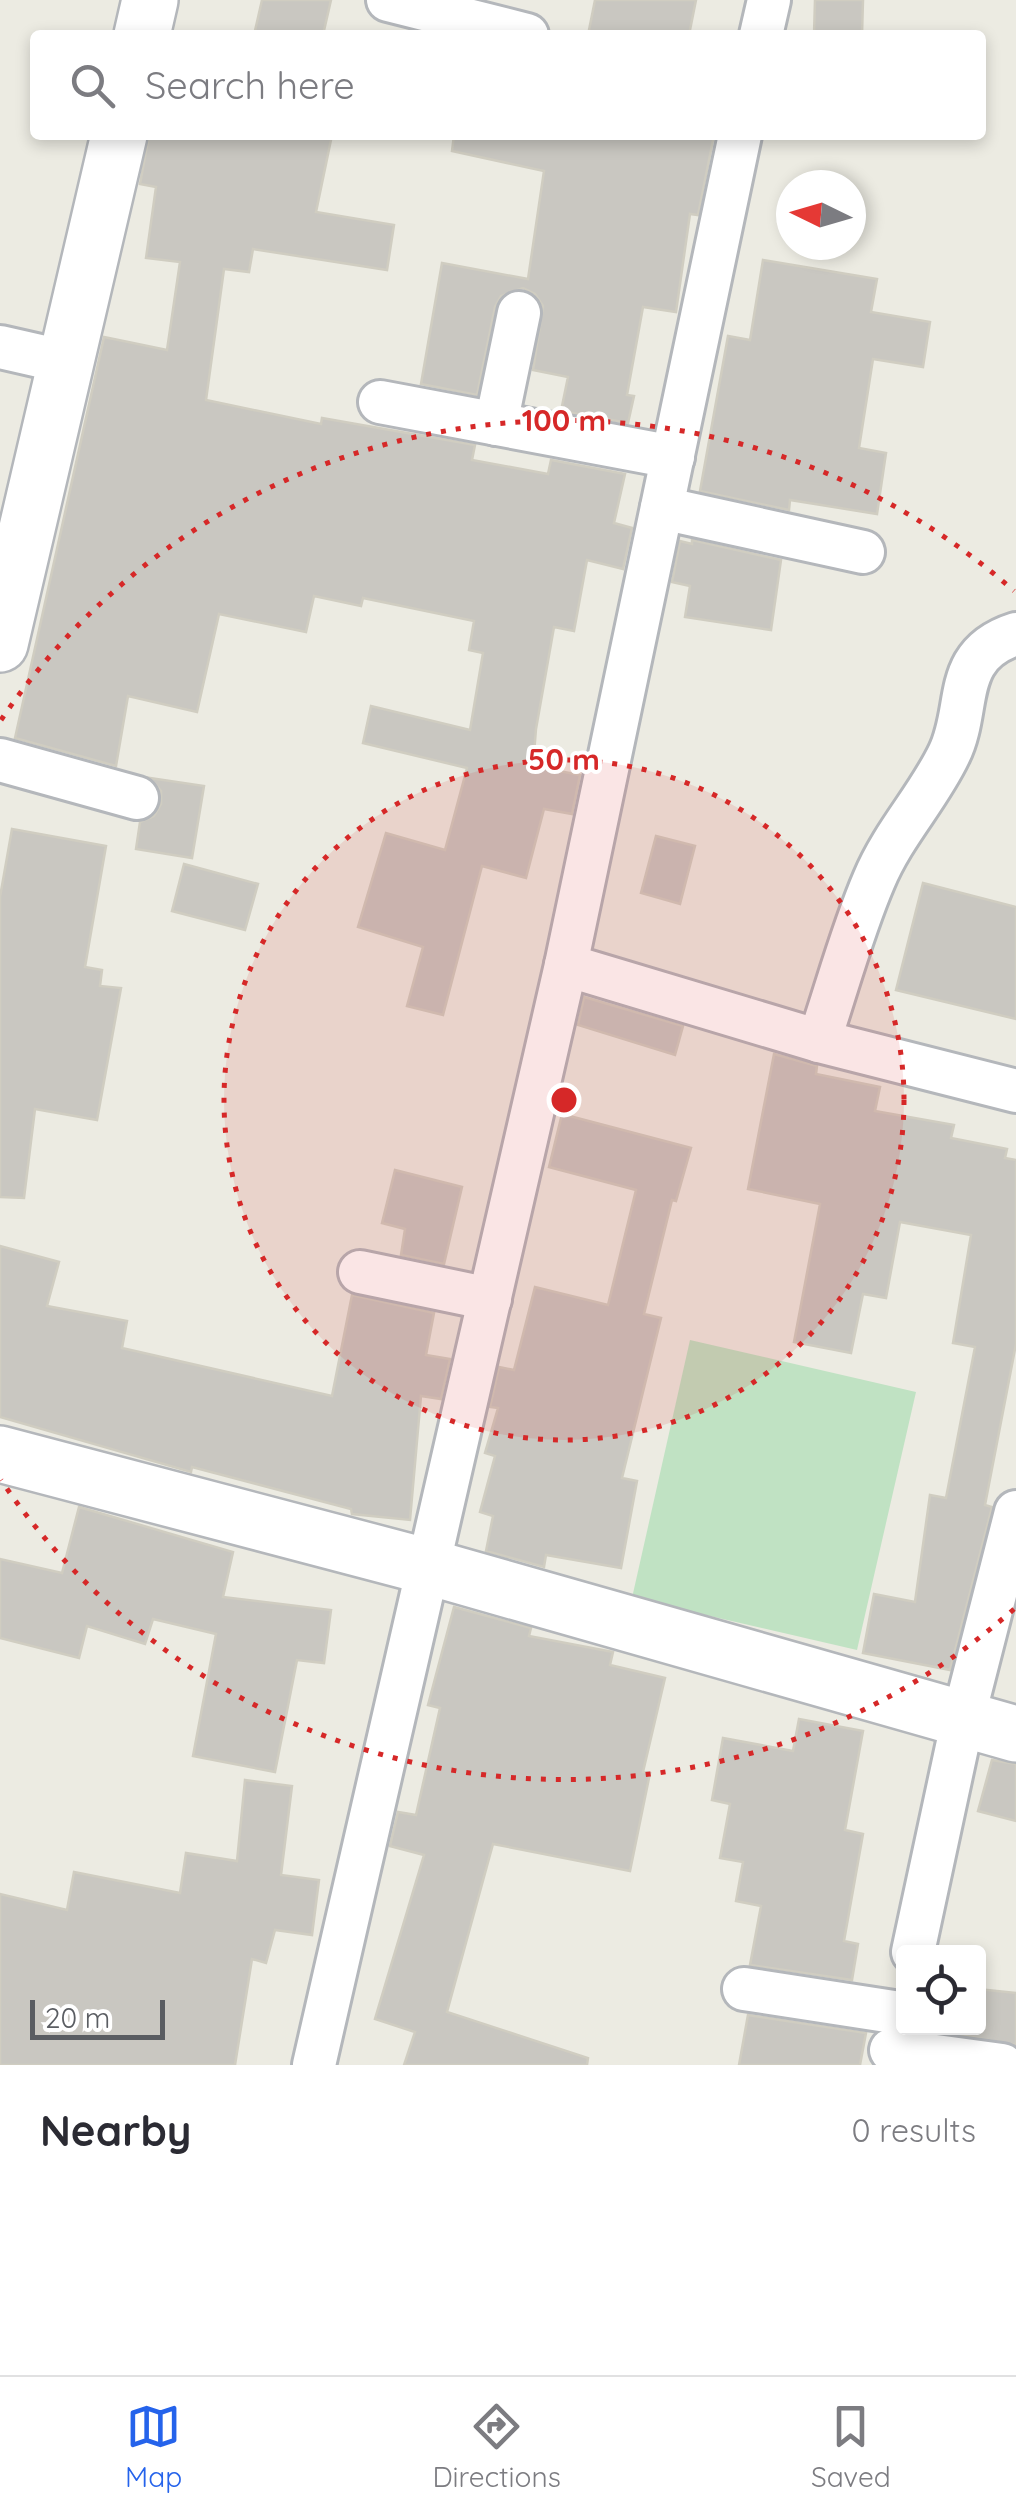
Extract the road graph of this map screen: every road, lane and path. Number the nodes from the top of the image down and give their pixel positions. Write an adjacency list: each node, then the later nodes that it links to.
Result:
1 (150, 0): 4 (street)
2 (388, 0): 5 (street)
3 (769, 0): 6 (street)
4 (143, 30)
5 (507, 30)
6 (762, 30)
7 (118, 140): 11 (street)
8 (739, 140): 14 (street)
9 (520, 313): 13 (street)
10 (0, 347): 11 (street)
11 (66, 362): 18 (street)
12 (380, 402): 13 (street)
13 (496, 424): 14 (street)
14 (673, 458): 15 (street)
15 (662, 508): 16 (street); 21 (street)
16 (863, 552)
17 (1016, 634): 22 (street)
18 (0, 644)
19 (0, 760): 20 (street)
20 (137, 798)
21 (566, 965): 22 (street); 25 (street)
22 (819, 1040): 23 (street)
23 (1016, 1091)
24 (360, 1272): 25 (street)
25 (490, 1299): 28 (street)
26 (0, 1454): 28 (street)
27 (1016, 1512): 29 (street)
28 (428, 1567): 29 (street); 35 (street)
29 (963, 1719): 30 (street); 31 (street)
30 (1016, 1734)
31 (915, 1945)
32 (744, 1989): 33 (street)
33 (896, 2031)
34 (908, 2035): 36 (street)
35 (314, 2065)
36 (1002, 2065)

